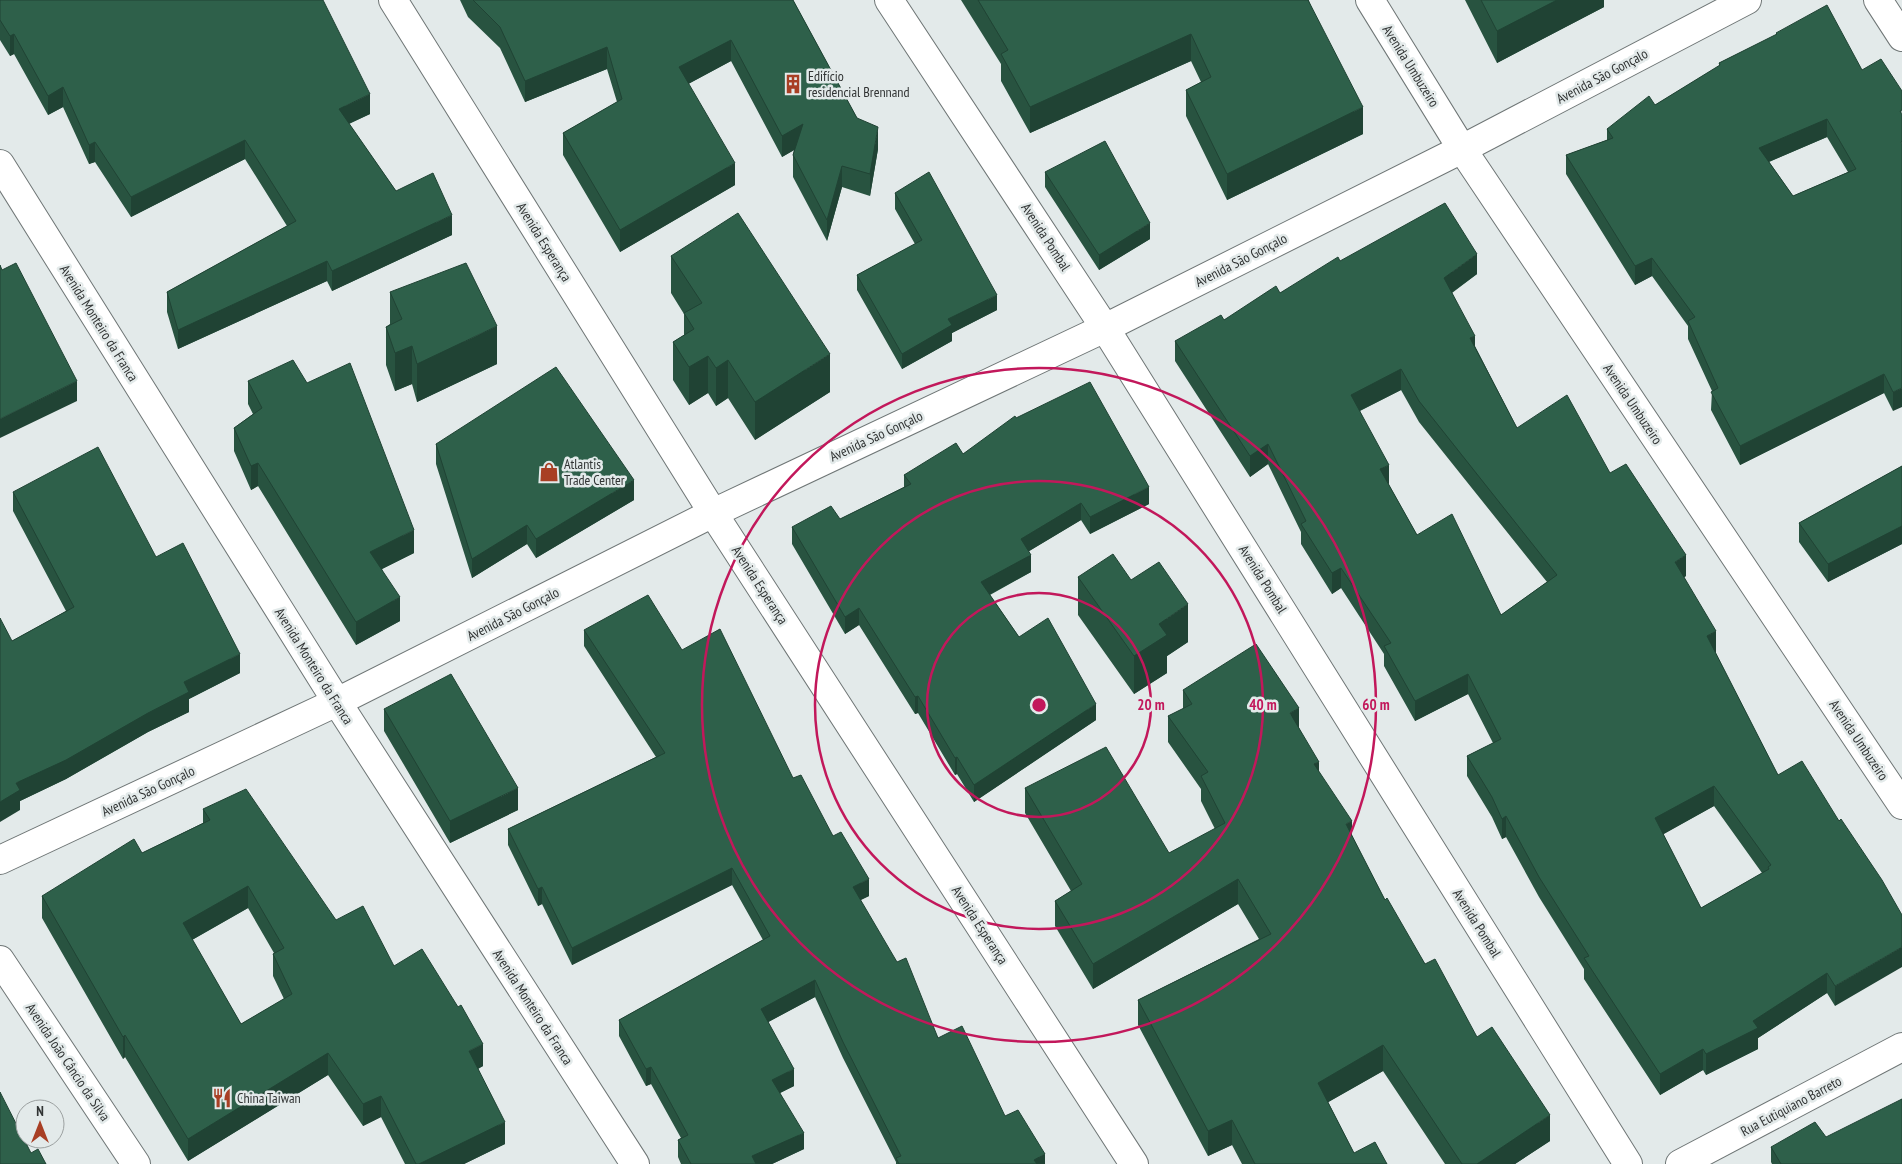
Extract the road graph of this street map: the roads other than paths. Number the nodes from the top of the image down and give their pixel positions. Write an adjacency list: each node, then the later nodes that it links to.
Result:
1 (393, 0): 10 (street, Avenida Esperança)
2 (889, 0): 9 (street, Avenida Pombal)
3 (1370, 0): 7 (street, Avenida Umbuzeiro)
4 (1747, 0): 7 (street, Avenida São Gonçalo)
5 (1878, 0): 6 (street)
6 (1902, 37)
7 (1462, 150): 9 (street, Avenida São Gonçalo); 12 (street, Avenida Umbuzeiro)
8 (0, 164): 11 (street, Avenida Monteiro da Franca)
9 (1105, 328): 10 (street, Avenida São Gonçalo); 19 (street, Avenida Pombal)
10 (714, 513): 11 (street, Avenida São Gonçalo); 18 (street, Avenida Esperança)
11 (336, 702): 13 (street, Avenida São Gonçalo); 17 (street, Avenida Monteiro da Franca)
12 (1902, 804)
13 (0, 860)
14 (0, 960): 16 (street, Avenida João Câncio da Silva)
15 (1902, 1047): 20 (street, Rua Eutiquiano Barreto)
16 (136, 1164)
17 (635, 1164)
18 (1134, 1164)
19 (1628, 1164)
20 (1680, 1164)

